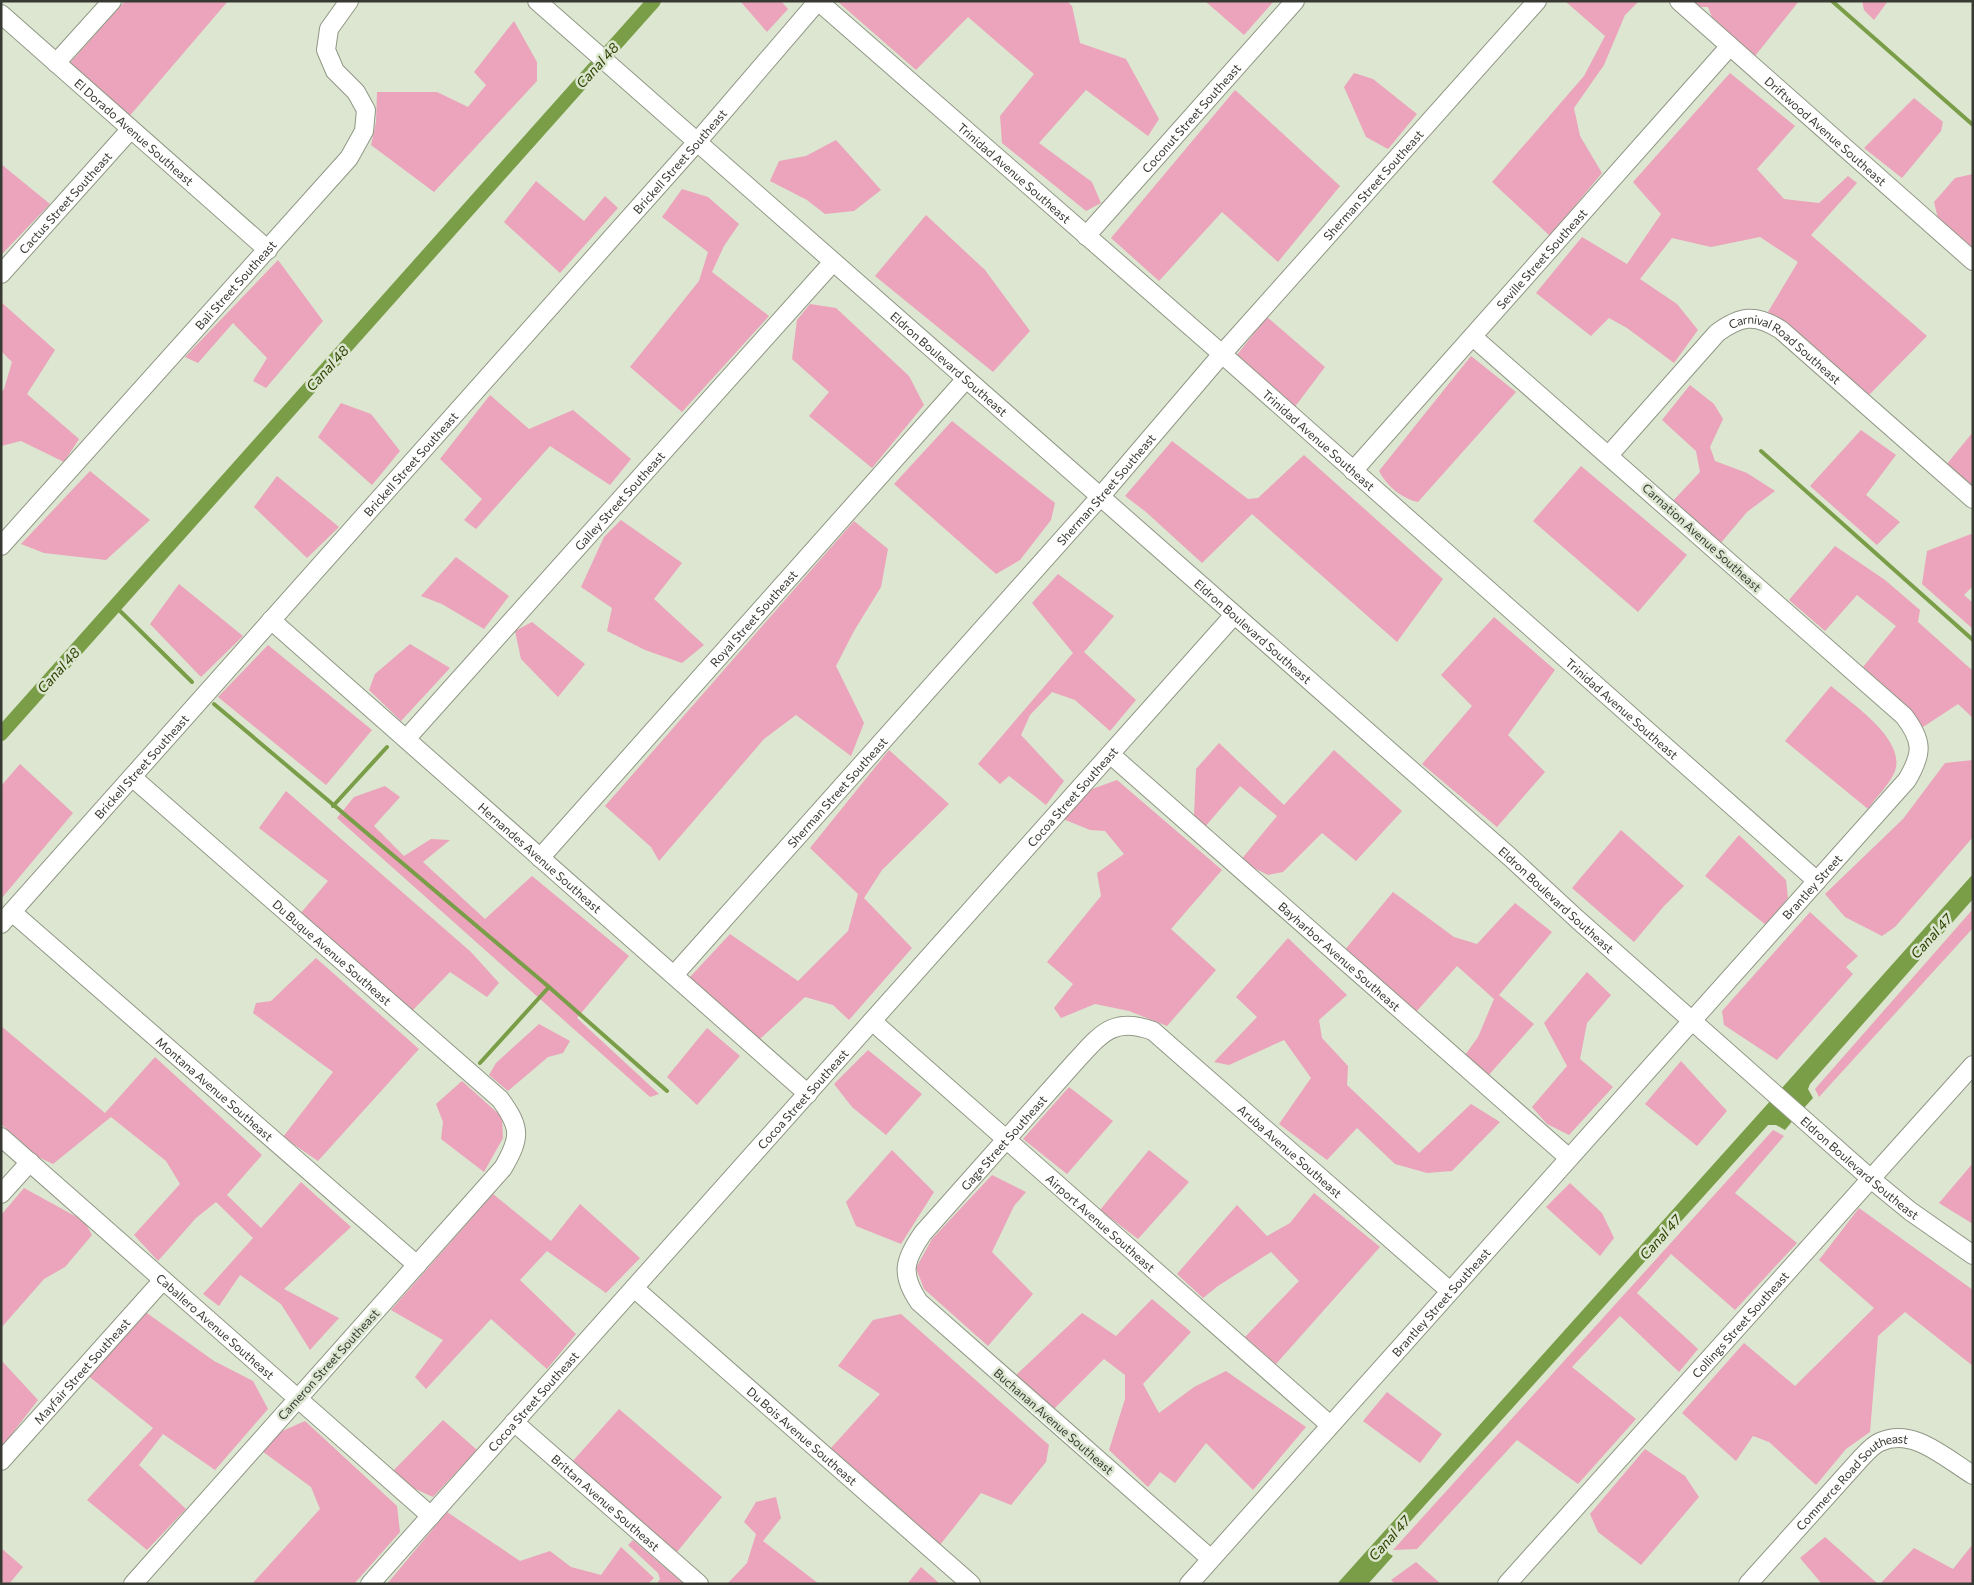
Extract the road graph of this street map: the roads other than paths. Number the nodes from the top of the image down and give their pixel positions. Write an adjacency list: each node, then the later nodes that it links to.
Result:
1 (112, 1): 10 (street)
2 (349, 1): 14 (street, Bali Street Southeast)
3 (536, 1): 12 (street, Eldron Boulevard Southeast)
4 (818, 1): 12 (street, Brickell Street Southeast); 13 (street, Trinidad Avenue Southeast)
5 (1295, 1): 13 (street, Coconut Street Southeast)
6 (1537, 1): 19 (street, Sherman Street Southeast)
7 (1679, 1): 9 (street, Driftwood Avenue Southeast)
8 (1, 14): 10 (street, El Dorado Avenue Southeast)
9 (1730, 46): 15 (street, Driftwood Avenue Southeast); 18 (street, Seville Street Southeast)
10 (56, 63): 11 (street, El Dorado Avenue Southeast)
11 (130, 130): 14 (street, El Dorado Avenue Southeast); 17 (street, Cactus Street Southeast)
12 (696, 142): 16 (street, Eldron Boulevard Southeast); 27 (street, Brickell Street Southeast)
13 (1086, 236): 19 (street, Trinidad Avenue Southeast)
14 (268, 250): 25 (street, Bali Street Southeast)
15 (1973, 261)
16 (833, 262): 20 (street, Eldron Boulevard Southeast); 28 (street, Galley Street Southeast)
17 (1, 274)
18 (1473, 337): 21 (street, Carnation Avenue Southeast); 22 (street, Seville Street Southeast)
19 (1222, 354): 22 (street, Trinidad Avenue Southeast); 23 (street, Sherman Street Southeast)
20 (966, 378): 23 (street, Eldron Boulevard Southeast); 32 (street, Royal Street Southeast)
21 (1609, 454): 24 (street, Carnival Road Southeast); 29 (street, Carnation Avenue Southeast)
22 (1353, 471): 33 (street, Trinidad Avenue Southeast)
23 (1100, 497): 26 (street, Eldron Boulevard Southeast); 35 (street, Sherman Street Southeast)
24 (1973, 499)
25 (1, 546)
26 (1234, 614): 30 (street, Cocoa Street Southeast); 36 (street, Eldron Boulevard Southeast)
27 (271, 620): 28 (street, Hernandes Avenue Southeast); 31 (street, Brickell Street Southeast)
28 (406, 739): 32 (street, Hernandes Avenue Southeast)
29 (1920, 746): 33 (street, Brantley Street)
30 (1110, 754): 37 (street, Cocoa Street Southeast); 44 (street, Bayharbor Avenue Southeast)
31 (132, 776): 34 (street, Brickell Street Southeast); 42 (street, Du Buque Avenue Southeast)
32 (540, 858): 35 (street, Hernandes Avenue Southeast)
33 (1817, 881): 36 (street, Brantley Street)
34 (7, 918): 49 (street, Montana Avenue Southeast)
35 (674, 975): 40 (street, Hernandes Avenue Southeast)
36 (1691, 1019): 44 (street, Brantley Street Southeast); 46 (street, Eldron Boulevard Southeast)
37 (872, 1021): 40 (street, Cocoa Street Southeast); 43 (street, Airport Avenue Southeast)
38 (1123, 1024): 43 (street, Gage Street Southeast); 53 (street, Aruba Avenue Southeast)
39 (1973, 1065): 46 (street, Collings Street Southeast)
40 (808, 1094): 52 (street, Cocoa Street Southeast)
41 (1, 1137): 45 (street, Caballero Avenue Southeast)
42 (516, 1139): 49 (street, Cameron Street Southeast)
43 (1006, 1140): 50 (street, Gage Street Southeast); 56 (street, Airport Avenue Southeast)
44 (1569, 1158): 53 (street, Brantley Street Southeast)
45 (30, 1162): 47 (street); 51 (street, Caballero Avenue Southeast)
46 (1871, 1179): 48 (street, Eldron Boulevard Southeast); 66 (street, Collings Street Southeast)
47 (1, 1194)
48 (1973, 1255)
49 (417, 1265): 54 (street, Cameron Street Southeast)
50 (906, 1276): 60 (street, Buchanan Avenue Southeast)
51 (163, 1280): 54 (street, Caballero Avenue Southeast); 57 (street, Mayfair Street Southeast)
52 (634, 1288): 55 (street, Cocoa Street Southeast); 64 (street, Du Bois Avenue Southeast)
53 (1450, 1292): 56 (street, Brantley Street Southeast)
54 (298, 1397): 59 (street, Caballero Avenue Southeast); 61 (street, Cameron Street Southeast)
55 (514, 1422): 59 (street, Cocoa Street Southeast); 63 (street, Brittan Avenue Southeast)
56 (1330, 1425): 60 (street, Brantley Street Southeast)
57 (1, 1461)
58 (1973, 1475): 67 (street, Commerce Road Southeast)
59 (431, 1516): 62 (street, Cocoa Street Southeast)
60 (1210, 1559): 65 (street, Brantley Street Southeast)
61 (132, 1584)
62 (370, 1584)
63 (699, 1584)
64 (971, 1584)
65 (1189, 1584)
66 (1507, 1584)
67 (1748, 1584)

